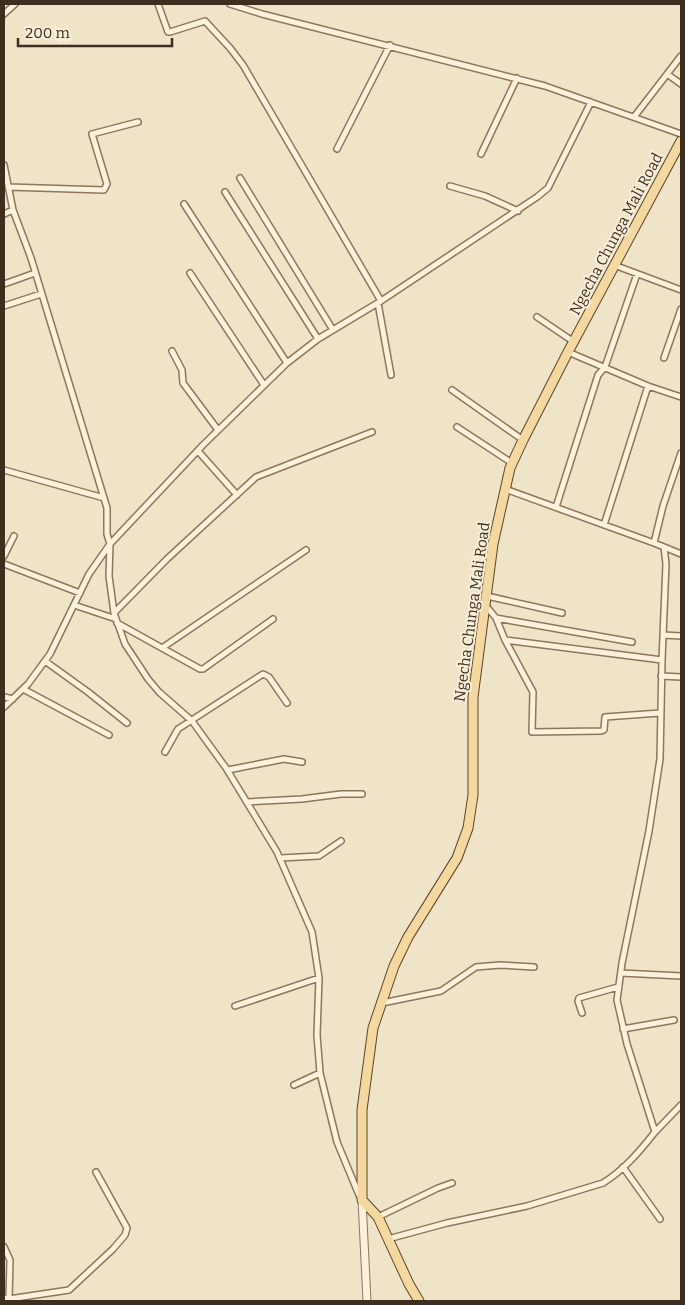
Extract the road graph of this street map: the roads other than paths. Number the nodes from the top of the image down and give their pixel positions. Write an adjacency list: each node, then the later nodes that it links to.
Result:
1 (15, 4): 4 (street)
2 (158, 4): 33 (street)
3 (230, 4): 5 (street)
4 (4, 14)
5 (390, 45): 8 (street); 15 (street)
6 (681, 56): 7 (street)
7 (667, 74): 9 (street); 11 (street)
8 (517, 78): 10 (street); 16 (street)
9 (681, 84)
10 (591, 102): 11 (street); 24 (street)
11 (634, 117): 13 (street)
12 (138, 122): 20 (street)
13 (681, 134)
14 (681, 141): 26 (main road, Ngecha Chunga Mali Road)
15 (337, 150)
16 (482, 154)
17 (4, 165): 20 (street)
18 (240, 178): 37 (street)
19 (450, 186): 24 (street)
20 (7, 190): 23 (street)
21 (224, 192): 38 (street)
22 (184, 204): 43 (street)
23 (14, 210): 25 (street); 27 (street)
24 (518, 211): 33 (street)
25 (4, 214)
26 (614, 265): 29 (street); 39 (main road, Ngecha Chunga Mali Road)
27 (35, 273): 30 (street); 32 (street)
28 (190, 273): 46 (street)
29 (637, 274): 31 (street); 44 (street)
30 (4, 284)
31 (681, 290)
32 (41, 294): 34 (street); 60 (street)
33 (380, 302): 37 (street); 45 (street)
34 (4, 306)
35 (681, 309): 42 (street)
36 (537, 317): 39 (street)
37 (333, 330): 38 (street)
38 (318, 339): 43 (street)
39 (574, 342): 41 (main road, Ngecha Chunga Mali Road)
40 (172, 351): 51 (street)
41 (568, 352): 44 (street); 53 (main road, Ngecha Chunga Mali Road)
42 (664, 358)
43 (286, 363): 46 (street)
44 (605, 367): 47 (street); 61 (street)
45 (391, 375)
46 (264, 385): 51 (street)
47 (648, 386): 49 (street); 62 (street)
48 (452, 390): 53 (street)
49 (681, 397)
50 (458, 427): 56 (street)
51 (218, 430): 54 (street)
52 (372, 432): 59 (street)
53 (523, 440): 56 (main road, Ngecha Chunga Mali Road)
54 (198, 451): 59 (street); 65 (street)
55 (681, 454): 64 (street)
56 (512, 463): 58 (main road, Ngecha Chunga Mali Road)
57 (4, 470): 60 (street)
58 (505, 489): 61 (street); 72 (main road, Ngecha Chunga Mali Road)
59 (237, 495): 75 (street)
60 (104, 498): 65 (street)
61 (556, 507): 62 (street)
62 (604, 526): 64 (street)
63 (14, 536): 69 (street)
64 (654, 543): 66 (street)
65 (110, 544): 71 (street); 75 (street)
66 (664, 547): 68 (street); 78 (street)
67 (306, 550): 82 (street)
68 (681, 554)
69 (4, 556)
70 (4, 564): 71 (street)
71 (80, 593): 73 (street)
72 (486, 601): 74 (street); 77 (street); 108 (main road, Ngecha Chunga Mali Road)
73 (74, 605): 75 (street); 84 (street)
74 (562, 613)
75 (115, 618): 82 (street); 93 (street)
76 (273, 618): 82 (street)
77 (496, 618): 80 (street); 81 (street)
78 (663, 634): 79 (street); 83 (street)
79 (681, 636)
80 (505, 640): 83 (street); 92 (street)
81 (632, 642)
82 (162, 648)
83 (662, 660): 85 (street)
84 (45, 661): 87 (street); 94 (street)
85 (661, 676): 86 (street); 92 (street)
86 (681, 677)
87 (23, 689): 89 (street); 95 (street)
88 (4, 697): 89 (street)
89 (13, 699): 91 (street)
90 (287, 703): 93 (street)
91 (4, 707)
92 (660, 713): 104 (street)
93 (192, 720): 96 (street); 98 (street)
94 (127, 722)
95 (109, 735)
96 (165, 752)
97 (302, 762): 98 (street)
98 (228, 770): 100 (street)
99 (362, 794): 100 (street)
100 (247, 802): 102 (street)
101 (341, 841): 102 (street)
102 (280, 858): 106 (street)
103 (534, 967): 108 (street)
104 (621, 973): 105 (street); 107 (street)
105 (681, 976)
106 (319, 978): 109 (street); 113 (street)
107 (618, 988): 110 (street); 112 (street)
108 (382, 1002): 120 (main road, Ngecha Chunga Mali Road)
109 (235, 1006)
110 (582, 1013)
111 (674, 1020): 112 (street)
112 (623, 1029): 116 (street)
113 (320, 1073): 114 (street); 120 (street)
114 (294, 1086)
115 (681, 1104): 116 (street)
116 (655, 1132): 117 (street)
117 (623, 1168): 122 (street); 123 (street)
118 (96, 1172): 125 (street)
119 (452, 1183): 121 (street)
120 (362, 1200): 121 (main road); 126 (street)
121 (378, 1217): 123 (main road)
122 (660, 1219)
123 (388, 1239): 127 (main road)
124 (4, 1247): 125 (street)
125 (6, 1298)
126 (367, 1301)
127 (419, 1301)

